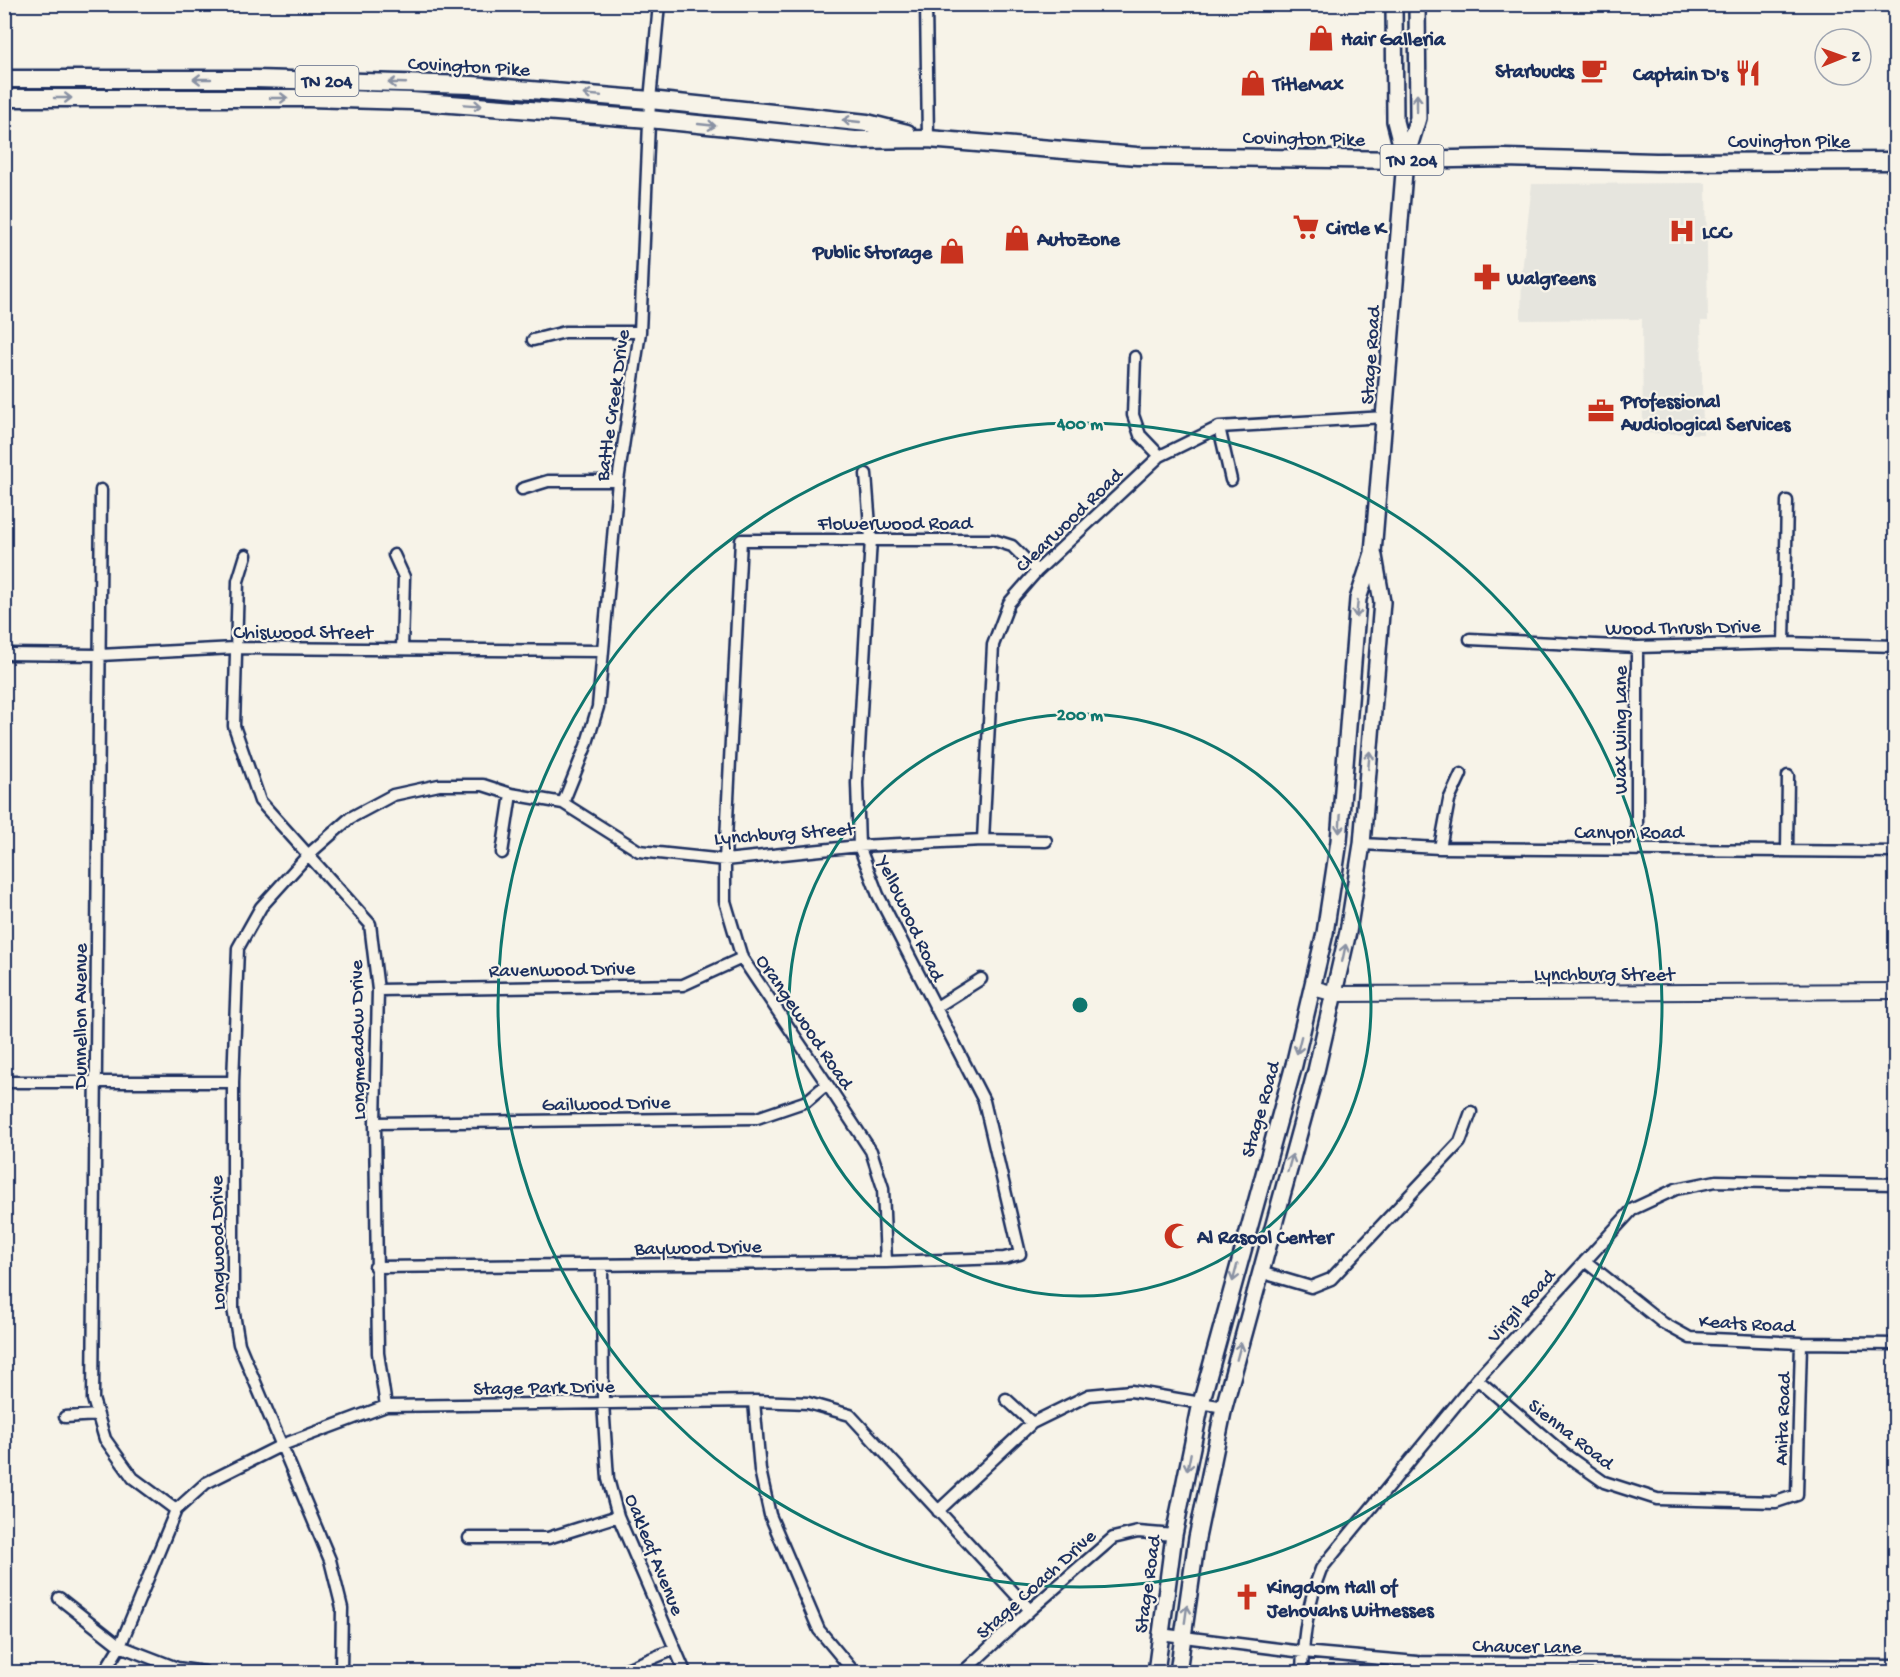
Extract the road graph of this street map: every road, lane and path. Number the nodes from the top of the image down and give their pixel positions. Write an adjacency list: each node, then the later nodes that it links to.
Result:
1 (659, 4): 7 (street, Battle Creek Drive)
2 (926, 4): 9 (street)
3 (1394, 4): 10 (main road, Stage Road)
4 (1417, 4): 10 (main road, Stage Road, one-way to 4)
5 (4, 79): 7 (main road, Covington Pike / TN 204, one-way to 5)
6 (4, 98): 8 (main road, Covington Pike / TN 204, one-way to 8)
7 (650, 100): 8 (street, Battle Creek Drive); 9 (main road, Covington Pike / TN 204, one-way to 7)
8 (649, 119): 9 (main road, Covington Pike / TN 204, one-way to 9); 12 (street, Battle Creek Drive)
9 (928, 139): 10 (main road, Covington Pike / TN 204)
10 (1405, 160): 11 (main road, Covington Pike / TN 204); 15 (main road, Stage Road)
11 (1896, 161)
12 (640, 332): 13 (street); 20 (street, Battle Creek Drive)
13 (533, 340)
14 (1135, 357): 17 (street)
15 (1385, 417): 16 (street, Clearwood Road); 26 (main road, Stage Road)
16 (1220, 427): 17 (street, Clearwood Road); 19 (street)
17 (1160, 456): 29 (street, Clearwood Road)
18 (866, 474): 24 (street, Yellowood Road)
19 (1231, 480)
20 (618, 481): 21 (street); 36 (street, Battle Creek Drive)
21 (522, 489)
22 (101, 490): 38 (street, Dunnellon Avenue)
23 (1787, 501): 31 (street)
24 (871, 539): 25 (street, Flowerwood Road); 29 (street, Flowerwood Road); 46 (street, Yellowood Road)
25 (741, 540): 53 (street, Orangewood Road)
26 (1373, 553): 45 (main road, Stage Road, one-way to 26); 56 (main road, Stage Road, one-way to 56)
27 (246, 555): 33 (street, Longmeadow Drive)
28 (394, 555): 35 (street)
29 (1037, 571): 43 (street, Clearwood Road)
30 (1470, 639): 34 (street, Wood Thrush Drive)
31 (1784, 643): 32 (street, Wood Thrush Drive); 34 (street, Wood Thrush Drive)
32 (1896, 646)
33 (236, 648): 35 (street, Chiswood Street); 38 (street, Chiswood Street); 52 (street, Longmeadow Drive)
34 (1637, 648): 48 (street, Wax Wing Lane)
35 (402, 650): 36 (street, Chiswood Street)
36 (602, 651): 42 (street, Battle Creek Drive)
37 (4, 654): 38 (street, Chiswood Street)
38 (100, 655): 62 (street, Dunnellon Avenue)
39 (1461, 774): 47 (street)
40 (1788, 776): 49 (street)
41 (511, 794): 42 (street, Lynchburg Street); 51 (street); 52 (street, Lynchburg Street)
42 (562, 803): 53 (street, Lynchburg Street)
43 (983, 840): 44 (street, Lynchburg Street); 46 (street, Lynchburg Street)
44 (1046, 841)
45 (1362, 844): 47 (street, Canyon Road); 59 (main road, Stage Road, one-way to 45)
46 (859, 846): 53 (street, Lynchburg Street); 60 (street, Yellowood Road)
47 (1440, 848): 48 (street, Canyon Road)
48 (1637, 848): 49 (street, Canyon Road)
49 (1787, 849): 50 (street, Canyon Road)
50 (1896, 852)
51 (502, 853)
52 (309, 854): 57 (street, Longmeadow Drive); 63 (street, Longwood Drive)
53 (725, 860): 54 (street, Orangewood Road)
54 (742, 958): 57 (street, Ravenwood Drive); 64 (street, Orangewood Road)
55 (981, 979): 60 (street)
56 (1313, 988): 59 (street, Lynchburg Street); 80 (main road, Stage Road, one-way to 80)
57 (378, 990): 66 (street, Longmeadow Drive)
58 (1896, 991): 59 (street, Lynchburg Street)
59 (1335, 994): 73 (main road, Stage Road, one-way to 59)
60 (935, 1008): 68 (street, Yellowood Road)
61 (4, 1082): 62 (street)
62 (96, 1082): 63 (street); 83 (street, Dunnellon Avenue)
63 (233, 1082): 86 (street, Longwood Drive)
64 (827, 1084): 66 (street, Gailwood Drive); 70 (street, Orangewood Road)
65 (1471, 1112): 73 (street)
66 (375, 1123): 72 (street, Longmeadow Drive)
67 (1896, 1184): 69 (street, Virgil Road)
68 (1020, 1254): 70 (street, Baywood Drive)
69 (1585, 1261): 74 (street, Keats Road); 76 (street, Virgil Road)
70 (886, 1262): 71 (street, Baywood Drive)
71 (602, 1266): 72 (street, Baywood Drive); 79 (street, Oakleaf Avenue)
72 (375, 1267): 81 (street, Longmeadow Drive)
73 (1260, 1272): 82 (main road, Stage Road, one-way to 73)
74 (1802, 1343): 75 (street, Keats Road); 87 (street, Anita Road)
75 (1896, 1344)
76 (1477, 1379): 87 (street, Sienna Road); 99 (street, Virgil Road)
77 (1006, 1399): 85 (street)
78 (754, 1401): 79 (street, Stage Park Drive); 89 (street, Stage Park Drive); 106 (street)
79 (603, 1402): 81 (street, Stage Park Drive); 90 (street, Oakleaf Avenue)
80 (1201, 1403): 82 (street); 85 (street); 91 (main road, Stage Road, one-way to 91)
81 (387, 1406): 86 (street, Stage Park Drive)
82 (1224, 1407): 96 (main road, Stage Road, one-way to 82)
83 (98, 1415): 84 (street); 88 (street, Dunnellon Avenue)
84 (65, 1417)
85 (1032, 1423): 89 (street)
86 (282, 1445): 88 (street, Stage Park Drive); 103 (street, Longwood Drive)
87 (1797, 1495)
88 (176, 1510): 97 (street, Stage Park Drive)
89 (938, 1511): 94 (street, Stage Park Drive)
90 (618, 1516): 92 (street); 98 (street, Oakleaf Avenue)
91 (1174, 1535): 94 (street, Stage Coach Drive); 95 (main road, Stage Road)
92 (469, 1538)
93 (59, 1598): 97 (street)
94 (1030, 1610): 107 (street, Stage Coach Drive)
95 (1160, 1634): 96 (street, Chaucer Lane); 108 (main road, Stage Road)
96 (1182, 1637): 99 (street, Chaucer Lane); 109 (main road, Stage Road)
97 (120, 1646): 101 (street, Stage Park Drive); 102 (street)
98 (675, 1649): 104 (street); 105 (street, Oakleaf Avenue)
99 (1303, 1652): 100 (street, Chaucer Lane); 110 (street, Virgil Road)
100 (1896, 1666)
101 (104, 1672)
102 (204, 1672)
103 (342, 1672)
104 (619, 1672)
105 (685, 1672)
106 (854, 1672)
107 (963, 1672)
108 (1156, 1672)
109 (1179, 1672)
110 (1302, 1672)

